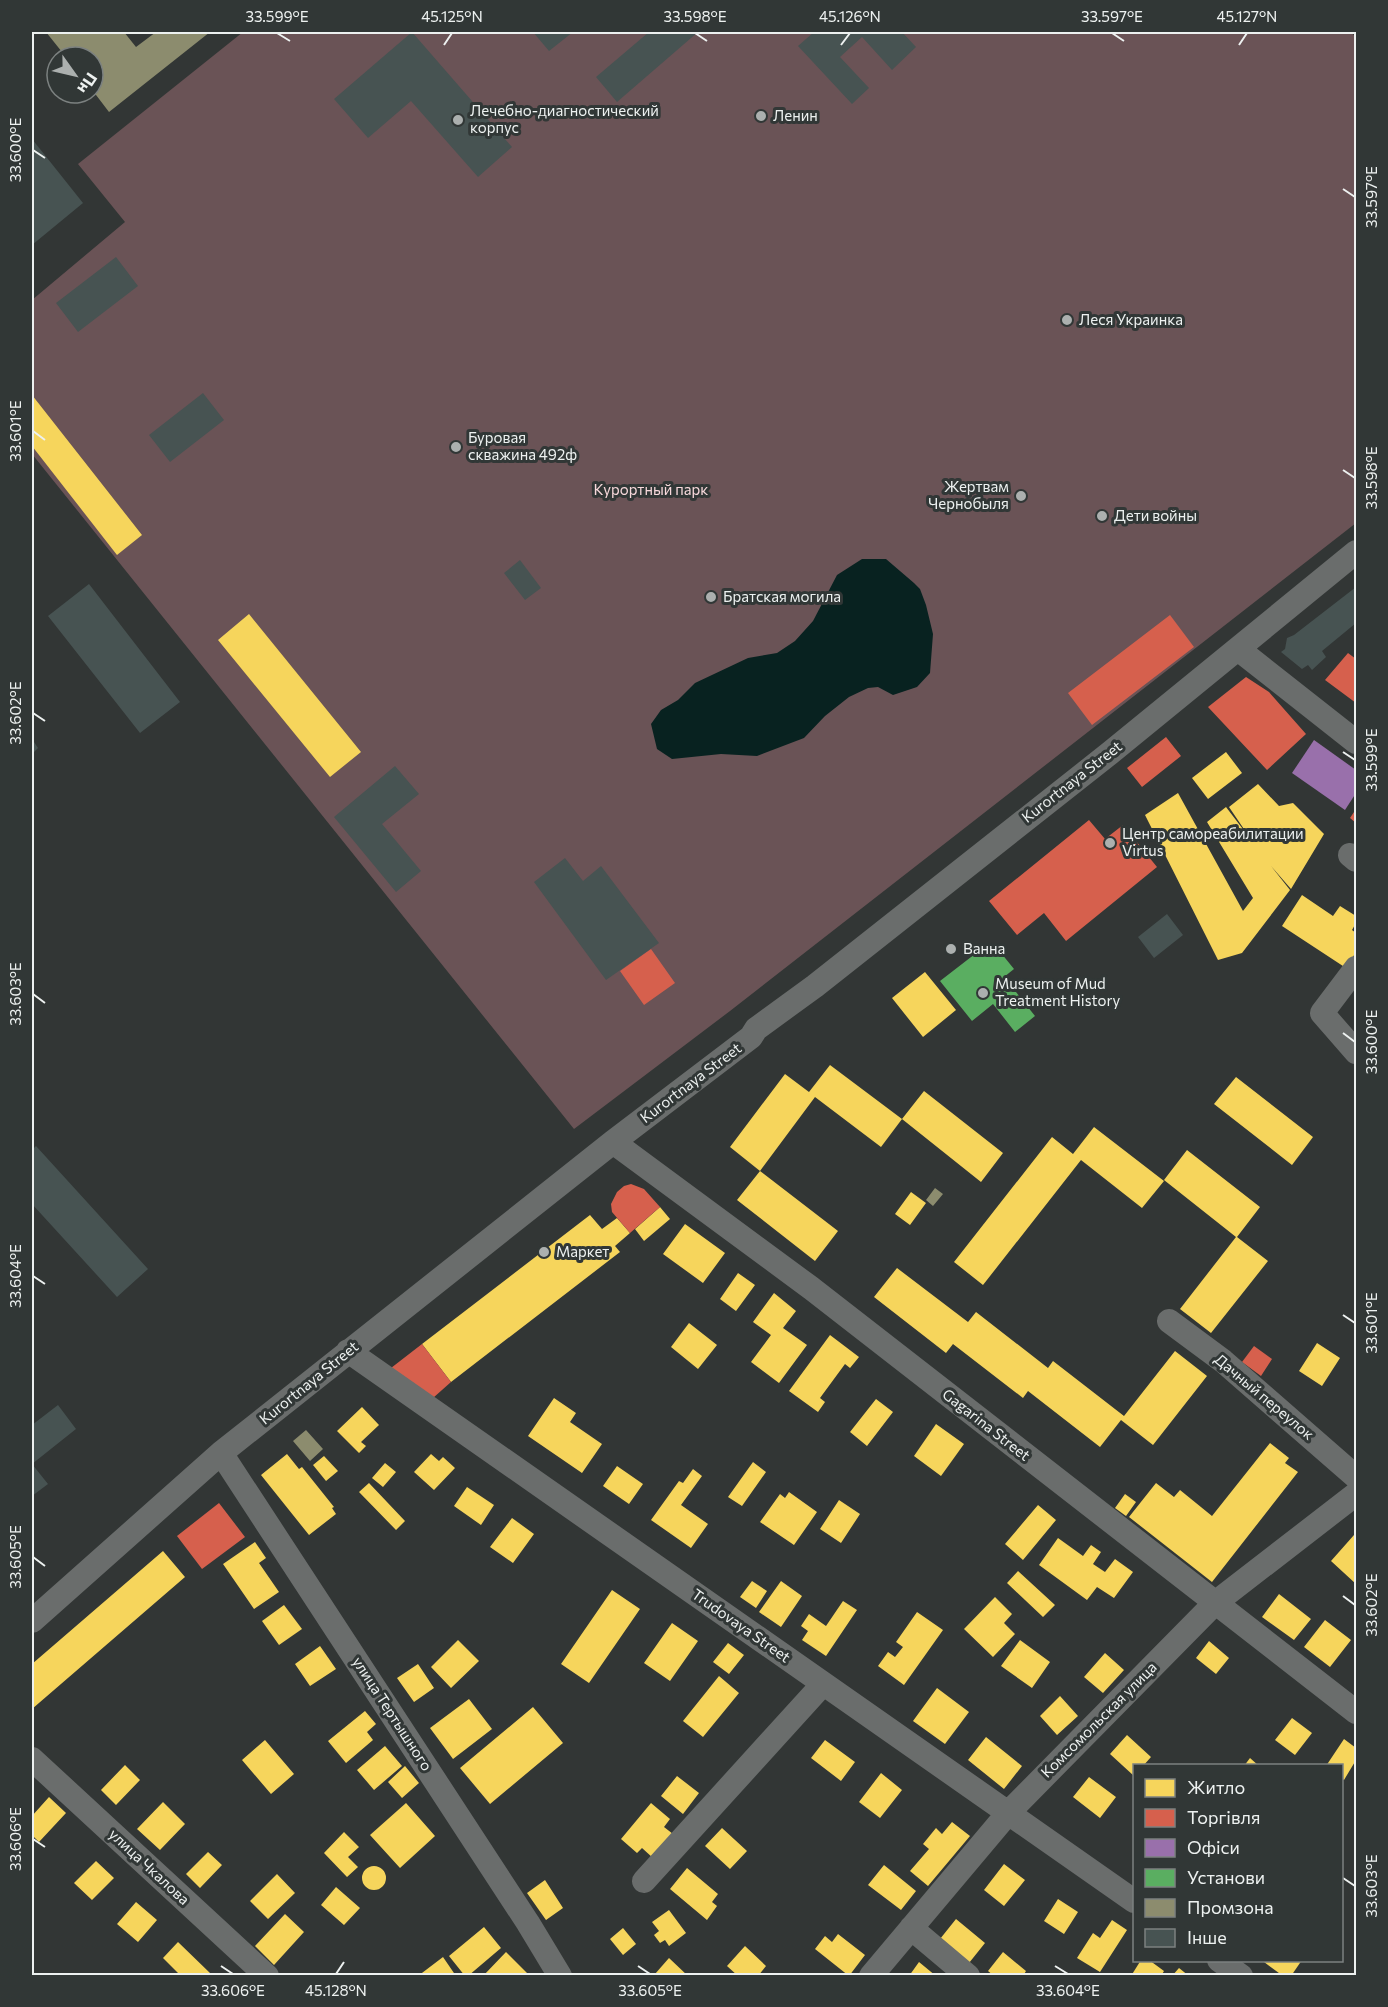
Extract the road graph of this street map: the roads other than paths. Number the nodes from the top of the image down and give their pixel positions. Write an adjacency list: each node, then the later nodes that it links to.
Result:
1 (1356, 552): 2 (street, Kurortnaya Street)
2 (1238, 649): 3 (street); 6 (street, Kurortnaya Street)
3 (1356, 742)
4 (1356, 968): 5 (street)
5 (1356, 1052)
6 (613, 1142): 8 (street, Kurortnaya Street); 12 (street, Gagarina Street)
7 (1169, 1321): 10 (street, Дачный переулок)
8 (348, 1351): 9 (street, Kurortnaya Street); 14 (street, Trudovaya Street)
9 (221, 1453): 13 (street, Kurortnaya Street); 23 (street, улица Тертышного)
10 (1356, 1477)
11 (1356, 1494): 12 (street, Комсомольская улица)
12 (1215, 1603): 15 (street, Gagarina Street); 17 (street, Комсомольская улица)
13 (32, 1621)
14 (823, 1684): 17 (street, Trudovaya Street); 18 (street)
15 (1356, 1712)
16 (32, 1759): 22 (street, улица Чкалова)
17 (1009, 1812): 19 (street, Trudovaya Street); 20 (street, Комсомольская улица)
18 (644, 1881)
19 (1133, 1900)
20 (911, 1928): 24 (street, Комсомольская улица); 25 (street)
21 (1222, 1962): 26 (street)
22 (267, 1976)
23 (560, 1976)
24 (871, 1976)
25 (968, 1976)
26 (1240, 1976)

